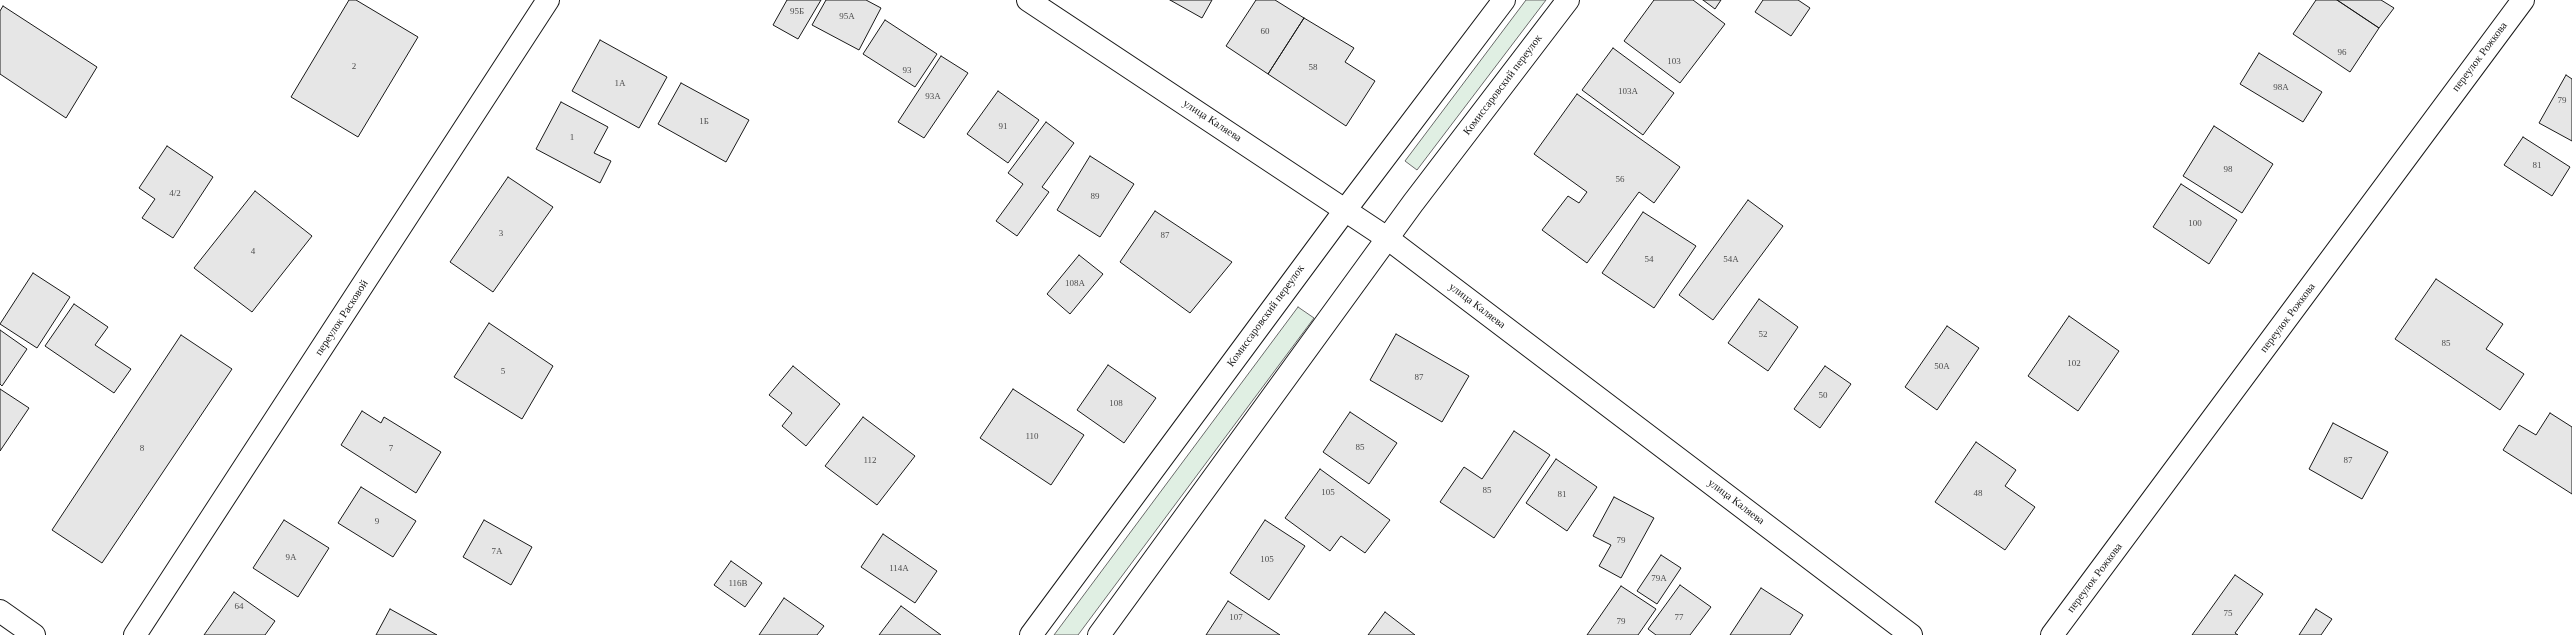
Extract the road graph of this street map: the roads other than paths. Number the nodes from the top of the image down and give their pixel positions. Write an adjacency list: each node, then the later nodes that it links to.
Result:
1 (548, 0): 10 (street, переулок Расковой)
2 (1028, 0): 6 (street, улица Каляева)
3 (1504, 0): 6 (street, Комиссаровский переулок)
4 (1568, 0): 7 (street, Комиссаровский переулок)
5 (2523, 0): 14 (street, переулок Рожкова)
6 (1346, 209): 7 (street, улица Каляева); 11 (street, Комиссаровский переулок)
7 (1387, 238): 12 (street, Комиссаровский переулок); 13 (street, улица Каляева)
8 (0, 611): 9 (street)
9 (34, 635)
10 (135, 635)
11 (1031, 635)
12 (1099, 635)
13 (1911, 635)
14 (2052, 635)

